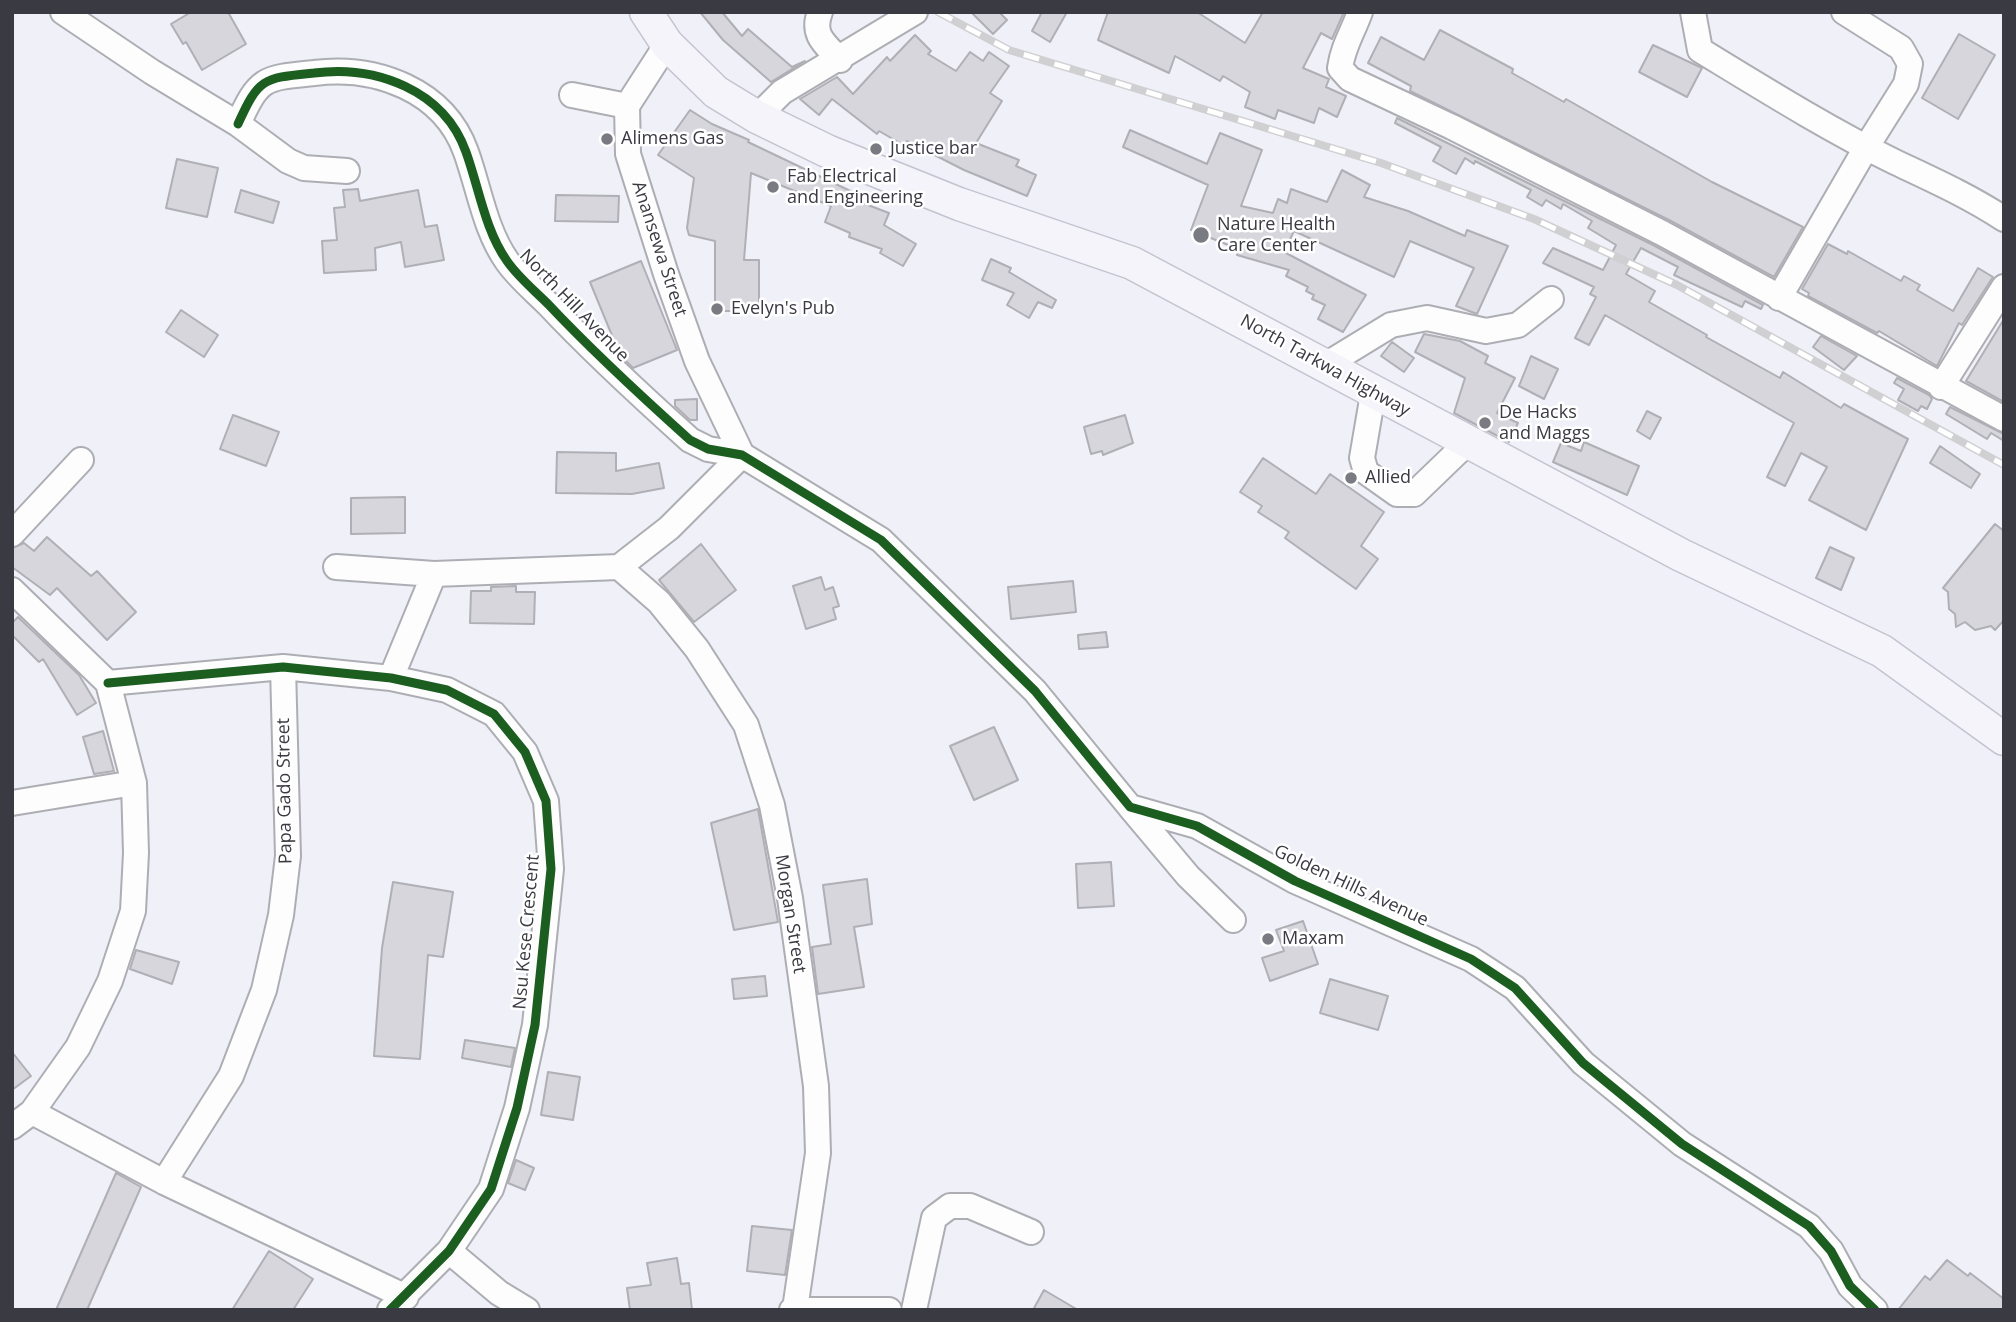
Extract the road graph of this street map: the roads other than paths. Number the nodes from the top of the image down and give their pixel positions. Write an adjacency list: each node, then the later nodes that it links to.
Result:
1 (63, 12): 13 (street)
2 (646, 12): 8 (main road, North Tarkwa Highway)
3 (820, 12): 9 (street)
4 (915, 12): 9 (street)
5 (1360, 12): 18 (street)
6 (1693, 12): 14 (street)
7 (1844, 12): 14 (street)
8 (667, 44): 11 (street); 12 (main road, North Tarkwa Highway)
9 (840, 60): 12 (street)
10 (572, 95): 11 (street)
11 (627, 106): 25 (street, Anansewa Street)
12 (757, 117): 20 (main road, North Tarkwa Highway)
13 (238, 124): 15 (street); 25 (street, North Hill Avenue)
14 (1867, 146): 16 (street); 18 (street)
15 (347, 171)
16 (2004, 219)
17 (2004, 287): 21 (street)
18 (1779, 298): 21 (street)
19 (1551, 299): 20 (street)
20 (1324, 366): 22 (main road, North Tarkwa Highway)
21 (1941, 387): 23 (street)
22 (1373, 394): 24 (main road, North Tarkwa Highway); 24 (street)
23 (2004, 419)
24 (1468, 442): 35 (main road, North Tarkwa Highway)
25 (742, 455): 29 (street); 38 (street)
26 (81, 460): 27 (street)
27 (12, 534)
28 (335, 567): 30 (street)
29 (619, 567): 30 (street); 45 (street, Morgan Street)
30 (434, 574): 33 (street)
31 (12, 590): 34 (street)
32 (283, 667): 33 (street, Nsu Kese Crescent); 34 (street, Nsu Kese Crescent); 41 (street, Papa Gado Street)
33 (391, 678): 43 (street, Nsu Kese Crescent)
34 (108, 683): 36 (street)
35 (2004, 739)
36 (134, 783): 37 (street); 40 (street)
37 (12, 803)
38 (1130, 807): 39 (street); 49 (street, Golden Hills Avenue)
39 (1233, 920)
40 (22, 1119): 41 (street)
41 (164, 1182): 44 (street)
42 (1031, 1232): 48 (street)
43 (449, 1251): 44 (street, Nsu Kese Crescent); 46 (street)
44 (398, 1303)
45 (793, 1309): 47 (street)
46 (527, 1310)
47 (889, 1310)
48 (914, 1310)
49 (1875, 1310)

